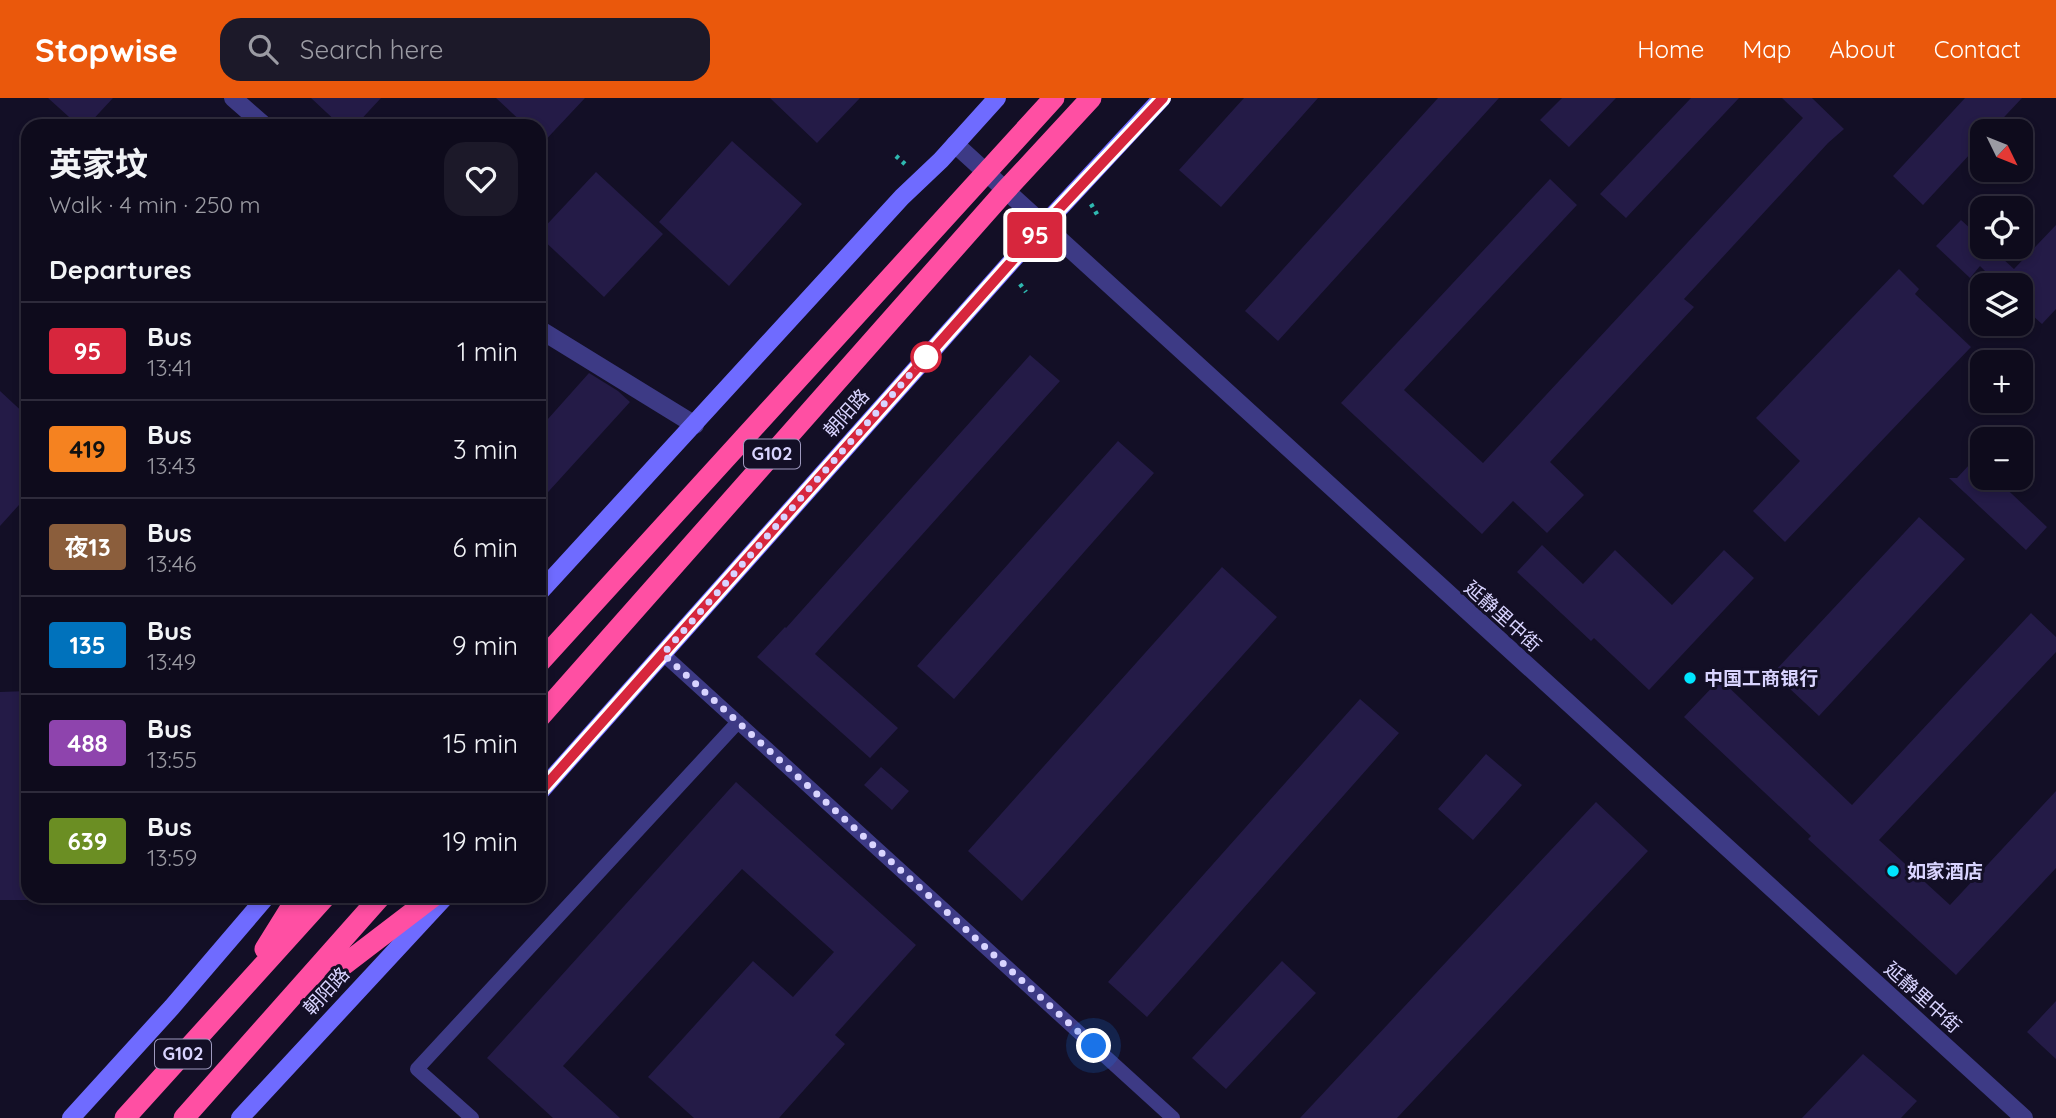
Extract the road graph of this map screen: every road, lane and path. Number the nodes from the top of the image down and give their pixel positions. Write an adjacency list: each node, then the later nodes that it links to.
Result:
1 (233, 98): 6 (street)
2 (997, 98): 7 (street)
3 (1054, 98): 8 (highway, G102)
4 (1091, 98): 9 (highway, 朝阳路 / G102)
5 (1163, 98): 10 (street, 朝阳路)
6 (257, 119)
7 (955, 144): 8 (street, 延静里中街); 12 (street)
8 (985, 172): 9 (street, 延静里中街); 15 (highway, G102)
9 (1005, 191): 10 (street, 延静里中街); 16 (highway, 朝阳路 / G102)
10 (1043, 226): 14 (street, 朝阳路); 33 (street, 延静里中街)
11 (546, 334): 12 (street)
12 (695, 425): 13 (street)
13 (546, 585)
14 (663, 654): 17 (lane); 18 (street, 朝阳路)
15 (546, 655)
16 (546, 710)
17 (738, 722): 31 (lane); 32 (lane)
18 (546, 785)
19 (261, 903): 27 (street)
20 (294, 903): 25 (highway)
21 (320, 903): 25 (highway, G102)
22 (375, 903): 26 (highway, 朝阳路 / G102)
23 (425, 903): 26 (highway)
24 (440, 903): 30 (street, 朝阳路)
25 (241, 990): 28 (highway, G102)
26 (273, 1018): 29 (highway, 朝阳路 / G102)
27 (71, 1118)
28 (125, 1118)
29 (184, 1118)
30 (240, 1118)
31 (472, 1118)
32 (1173, 1118)
33 (2024, 1118)

